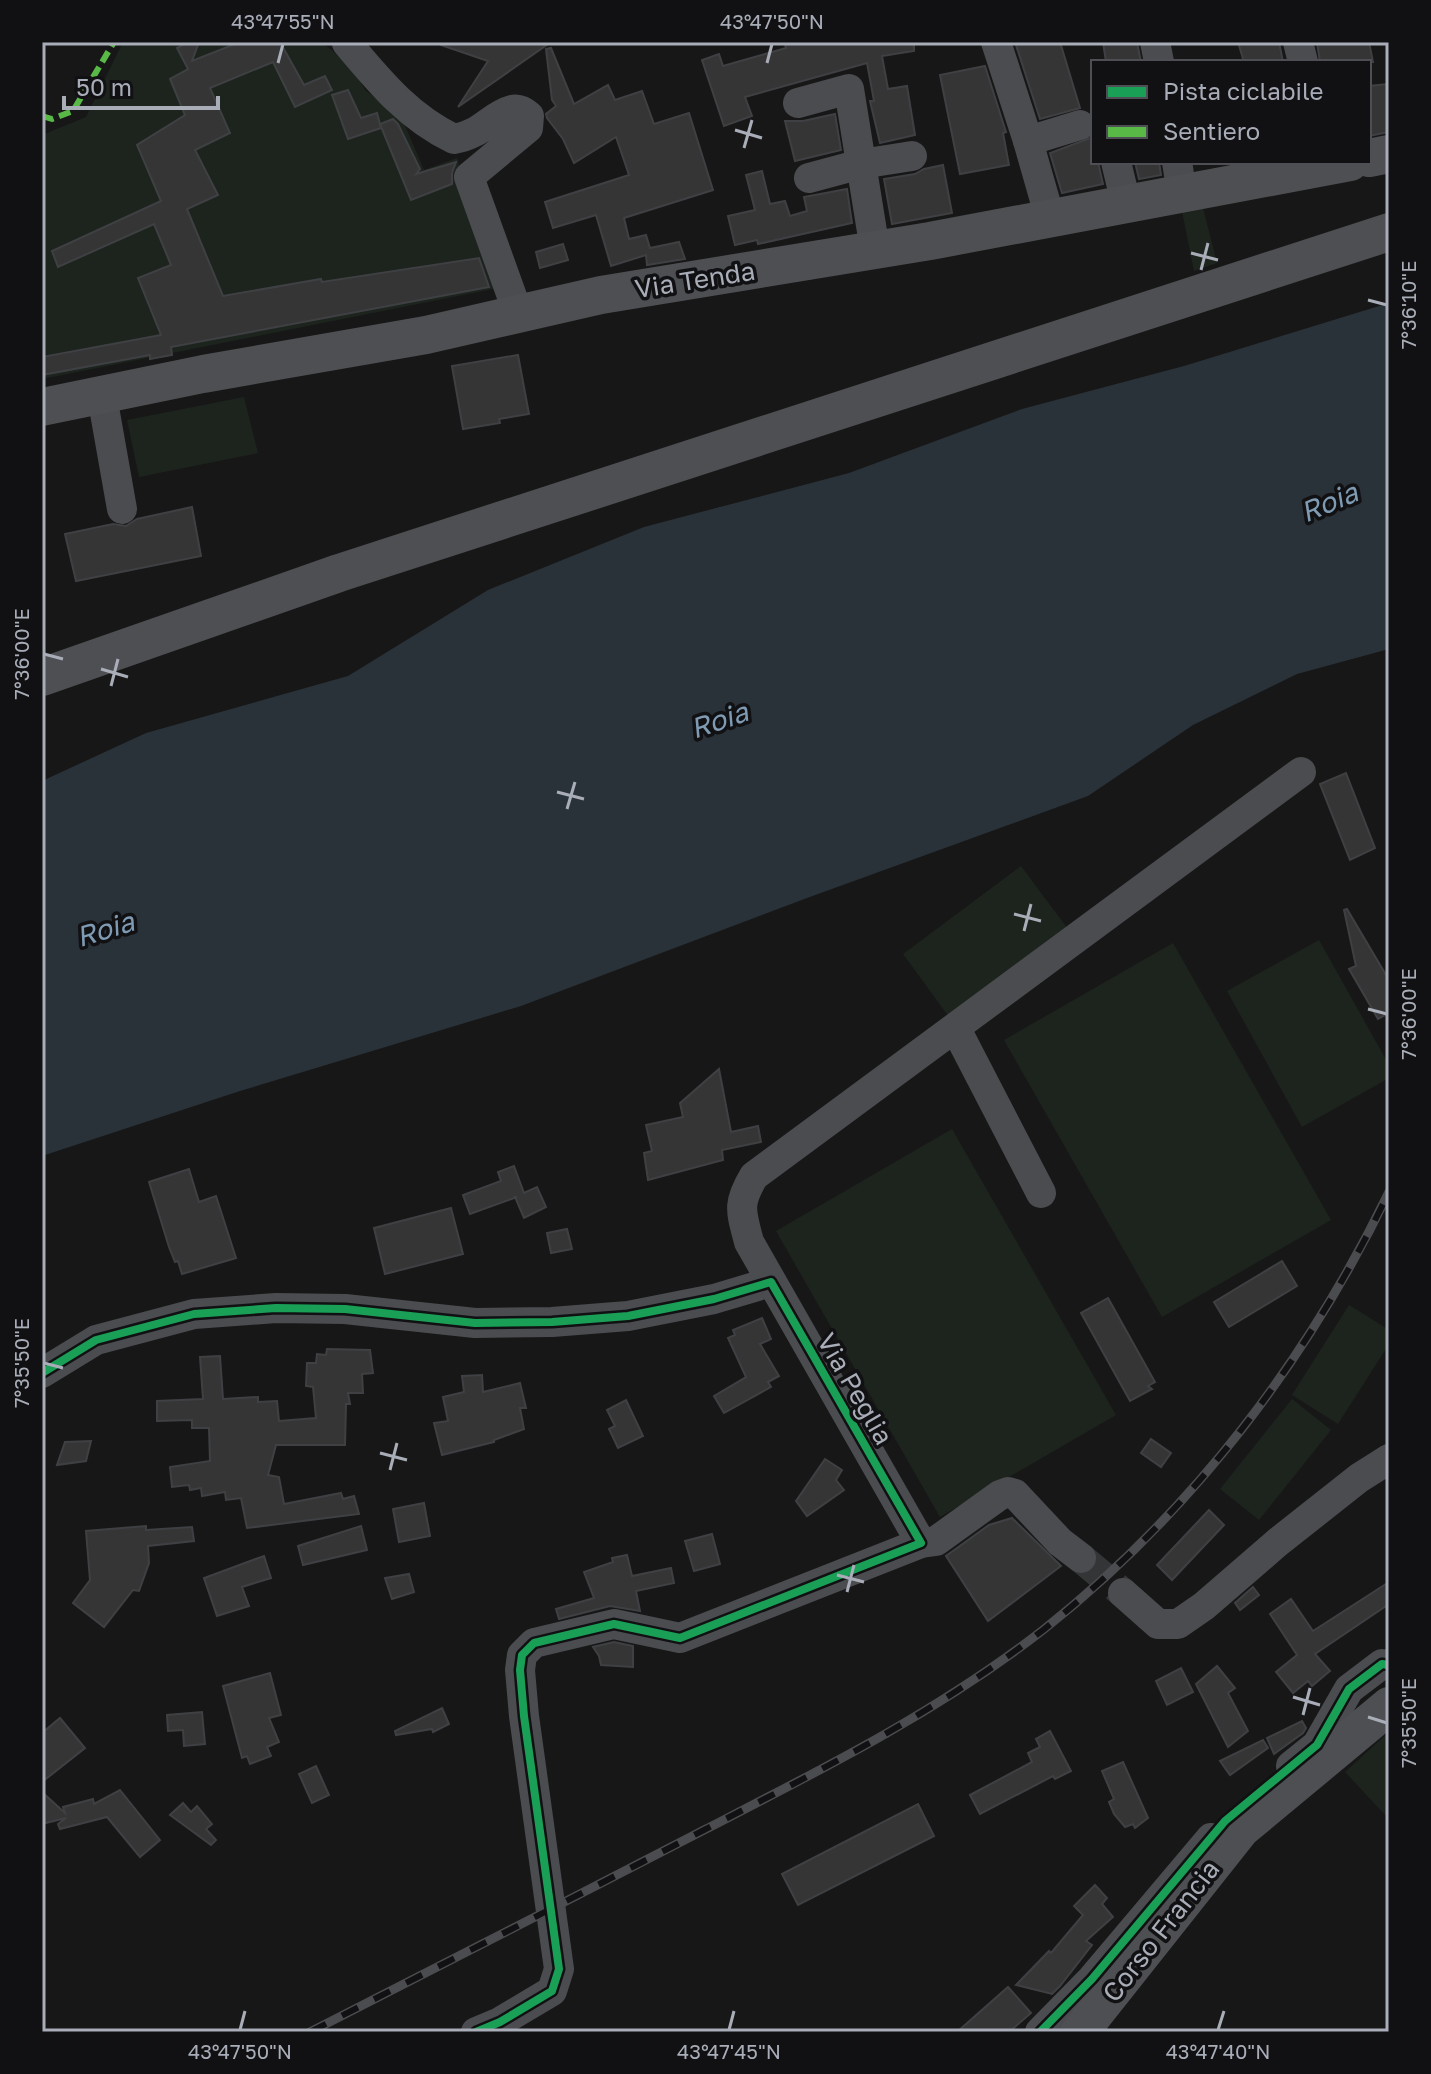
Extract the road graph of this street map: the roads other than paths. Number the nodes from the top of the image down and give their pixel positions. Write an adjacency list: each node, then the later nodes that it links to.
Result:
1 (996, 42): 5 (street)
2 (347, 43): 17 (street)
3 (798, 103): 7 (street)
4 (1080, 125): 5 (street)
5 (1028, 141): 14 (street)
6 (912, 156): 7 (street)
7 (861, 164): 12 (street); 16 (street)
8 (1116, 164): 13 (street)
9 (1325, 164): 10 (main road, Via Tenda)
10 (1243, 172): 11 (main road, Via Tenda)
11 (1180, 177): 13 (main road, Via Tenda)
12 (809, 178)
13 (1126, 203): 14 (main road, Via Tenda)
14 (1050, 218): 16 (main road, Via Tenda)
15 (1389, 232): 21 (main road)
16 (875, 250): 17 (main road, Via Tenda)
17 (518, 313): 18 (main road, Via Tenda)
18 (102, 396): 19 (main road, Via Tenda); 20 (street)
19 (42, 407)
20 (122, 509)
21 (132, 645): 22 (main road); 23 (main road); 24 (main road)
22 (42, 659)
23 (42, 677)
24 (42, 694)
25 (1301, 772): 26 (street, Via Peglia)
26 (956, 1029): 27 (street); 28 (street, Via Peglia)
27 (1041, 1193)
28 (771, 1282): 29 (street); 31 (street, Via Peglia)
29 (42, 1373)
30 (1389, 1459): 33 (street)
31 (921, 1543): 32 (street); 36 (street)
32 (1081, 1558)
33 (1123, 1593)
34 (1389, 1665): 37 (street)
35 (1389, 1706): 38 (main road, Corso Francia)
36 (476, 2032)
37 (1040, 2032)
38 (1080, 2032)

